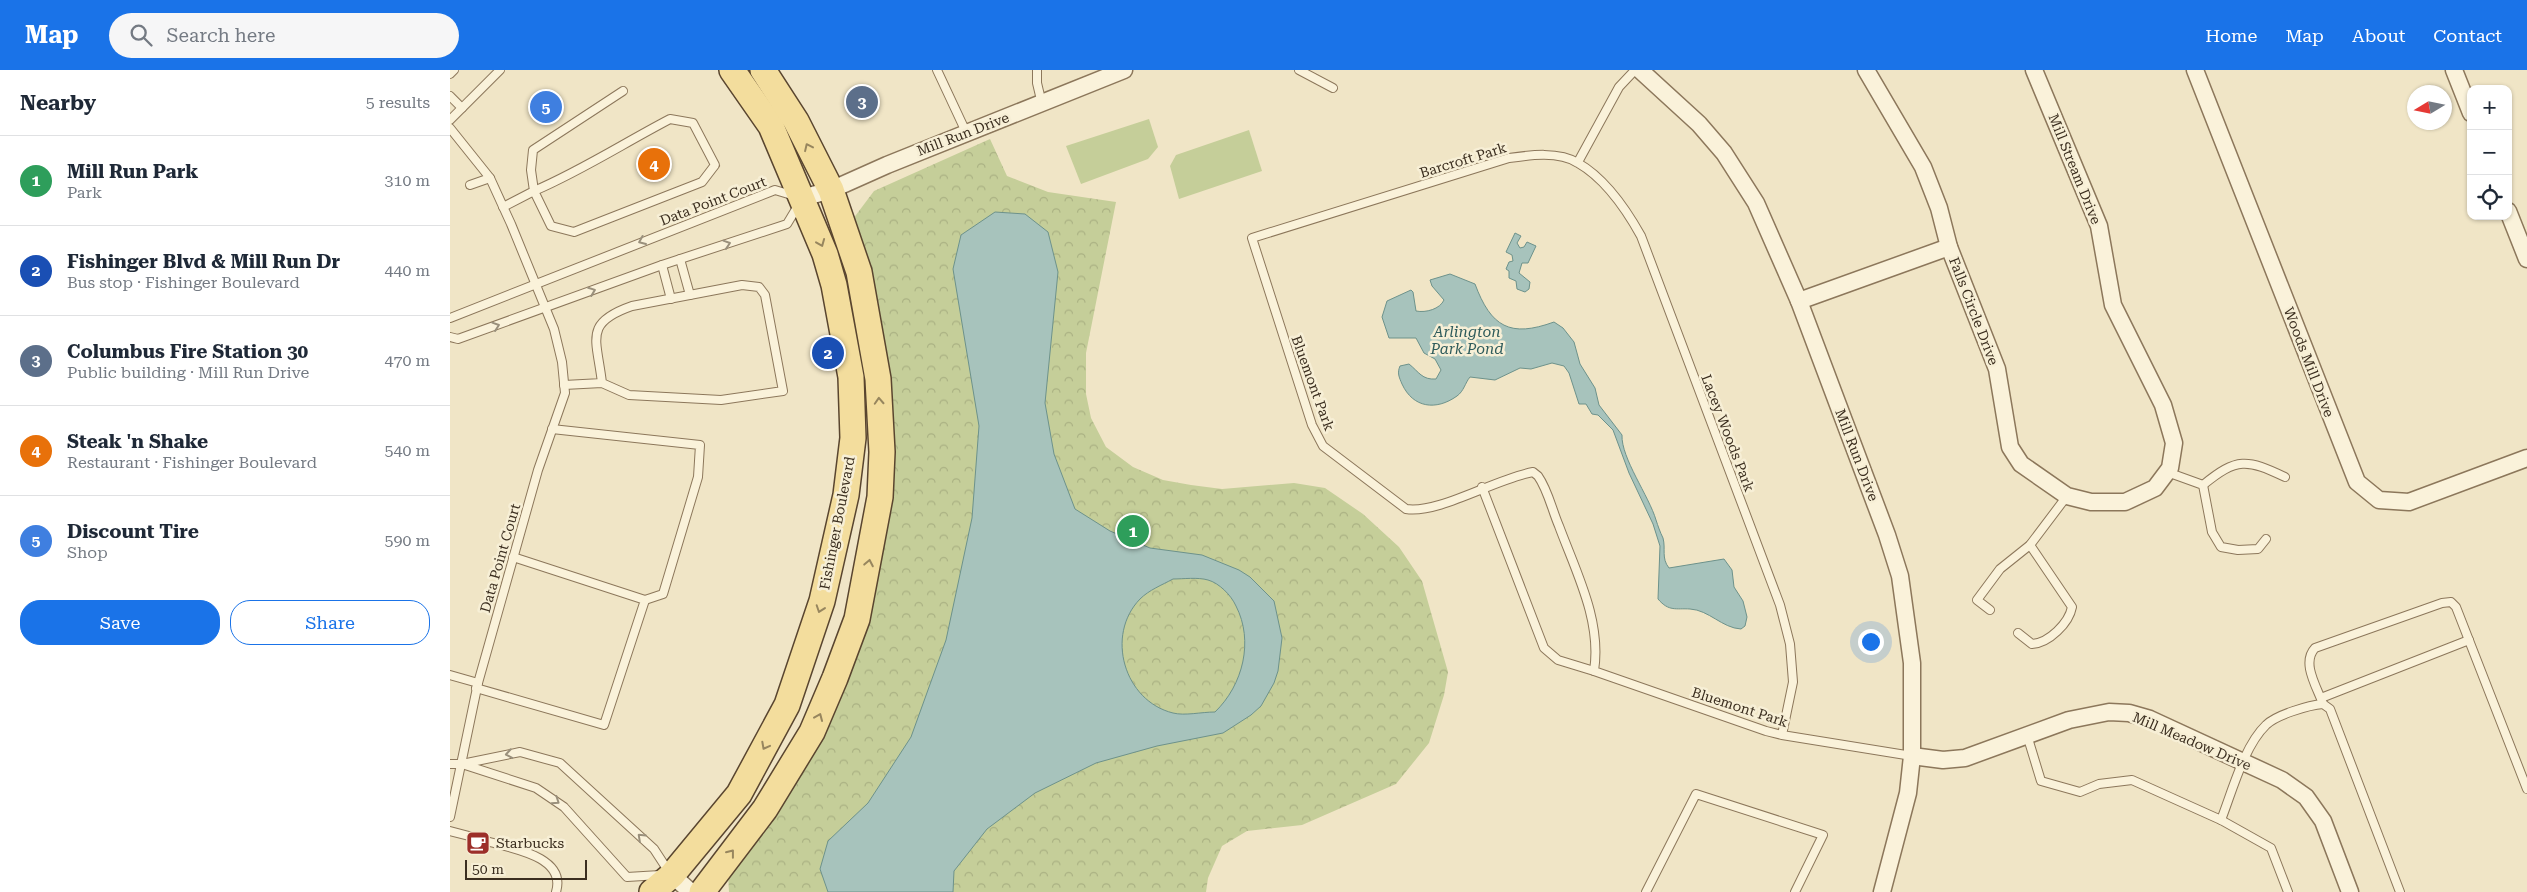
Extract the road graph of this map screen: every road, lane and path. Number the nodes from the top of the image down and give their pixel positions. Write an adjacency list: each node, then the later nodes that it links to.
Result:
1 (454, 70): 15 (lane)
2 (500, 70): 21 (lane)
3 (732, 70): 30 (main road, Fishinger Boulevard)
4 (764, 70): 28 (main road, one-way to 4)
5 (937, 70): 24 (lane)
6 (1038, 70): 20 (lane)
7 (1124, 70): 20 (street, Mill Run Drive)
8 (1299, 70): 16 (lane)
9 (1635, 70): 25 (lane)
10 (1640, 70): 41 (street, Mill Run Drive)
11 (1866, 70): 34 (street, Falls Circle Drive)
12 (2034, 70): 49 (street, Mill Stream Drive)
13 (2195, 70): 48 (street, Woods Mill Drive)
14 (2454, 70): 19 (street)
15 (450, 74)
16 (1333, 88)
17 (623, 91): 29 (lane)
18 (450, 96): 21 (lane)
19 (2467, 103)
20 (1042, 104): 24 (street, Mill Run Drive)
21 (462, 108): 22 (lane)
22 (450, 120)
23 (450, 128): 26 (lane, Data Point Court)
24 (966, 132): 28 (street, Mill Run Drive)
25 (1578, 162): 33 (lane, Barcroft Park); 65 (lane, Lacey Woods Park)
26 (490, 178): 27 (lane); 31 (lane, Data Point Court)
27 (470, 185)
28 (831, 190): 30 (street, Mill Run Drive); 81 (main road, one-way to 28)
29 (534, 191): 29 (lane); 31 (lane)
30 (802, 198): 35 (lane, one-way to 30); 38 (lane, Data Point Court, one-way to 38); 77 (main road, Fishinger Boulevard, one-way to 77)
31 (503, 207): 38 (lane, Data Point Court)
32 (2512, 220): 36 (street)
33 (1252, 238): 52 (lane, Bluemont Park)
34 (1949, 247): 41 (street, Falls Circle Drive); 53 (street, Falls Circle Drive)
35 (680, 259): 37 (lane); 39 (lane)
36 (2527, 259)
37 (662, 265): 40 (lane); 42 (lane, one-way to 37)
38 (536, 286): 42 (lane, Data Point Court); 43 (lane)
39 (690, 295): 40 (lane); 45 (lane)
40 (671, 299): 45 (lane)
41 (1799, 301): 67 (street, Mill Run Drive)
42 (547, 308): 44 (lane, one-way to 42); 46 (lane, Data Point Court)
43 (450, 318)
44 (450, 337)
45 (602, 383): 46 (lane)
46 (564, 386): 47 (lane, Data Point Court)
47 (552, 429): 56 (lane, Data Point Court); 57 (lane)
48 (2527, 458)
49 (2167, 472): 51 (lane); 53 (street, Mill Stream Drive)
50 (2285, 477): 51 (lane)
51 (2203, 485): 54 (lane)
52 (1482, 487): 61 (lane, Bluemont Park); 61 (lane, Bluemont Park)
53 (2067, 496): 55 (lane)
54 (2266, 539)
55 (2030, 546): 58 (lane); 59 (lane)
56 (513, 557): 57 (lane); 63 (lane, Data Point Court)
57 (646, 600): 63 (lane)
58 (1990, 610)
59 (2018, 633)
60 (2469, 640): 64 (lane); 64 (lane); 71 (lane)
61 (1594, 671): 65 (lane, Bluemont Park)
62 (450, 675): 63 (lane)
63 (477, 685): 70 (lane, Data Point Court)
64 (2322, 701): 68 (lane); 87 (lane)
65 (1782, 735): 67 (lane, Bluemont Park)
66 (2027, 735): 67 (street, Mill Meadow Drive); 68 (street, Mill Meadow Drive); 73 (lane)
67 (1912, 756): 84 (street, Mill Run Drive)
68 (2244, 762): 73 (lane); 86 (street, Mill Meadow Drive)
69 (450, 764): 70 (lane)
70 (462, 764): 72 (lane, Data Point Court); 77 (lane, one-way to 77); 77 (lane, one-way to 70)
71 (2527, 789)
72 (450, 817)
73 (2221, 820): 85 (lane)
74 (450, 831): 75 (lane)
75 (469, 836)
76 (486, 840): 78 (lane)
77 (672, 875): 79 (main road, Fishinger Boulevard); 80 (street)
78 (556, 892)
79 (652, 892)
80 (691, 892)
81 (702, 892)
82 (1646, 892): 83 (lane)
83 (1795, 892)
84 (1882, 892)
85 (2288, 892)
86 (2350, 892)
87 (2400, 892)

